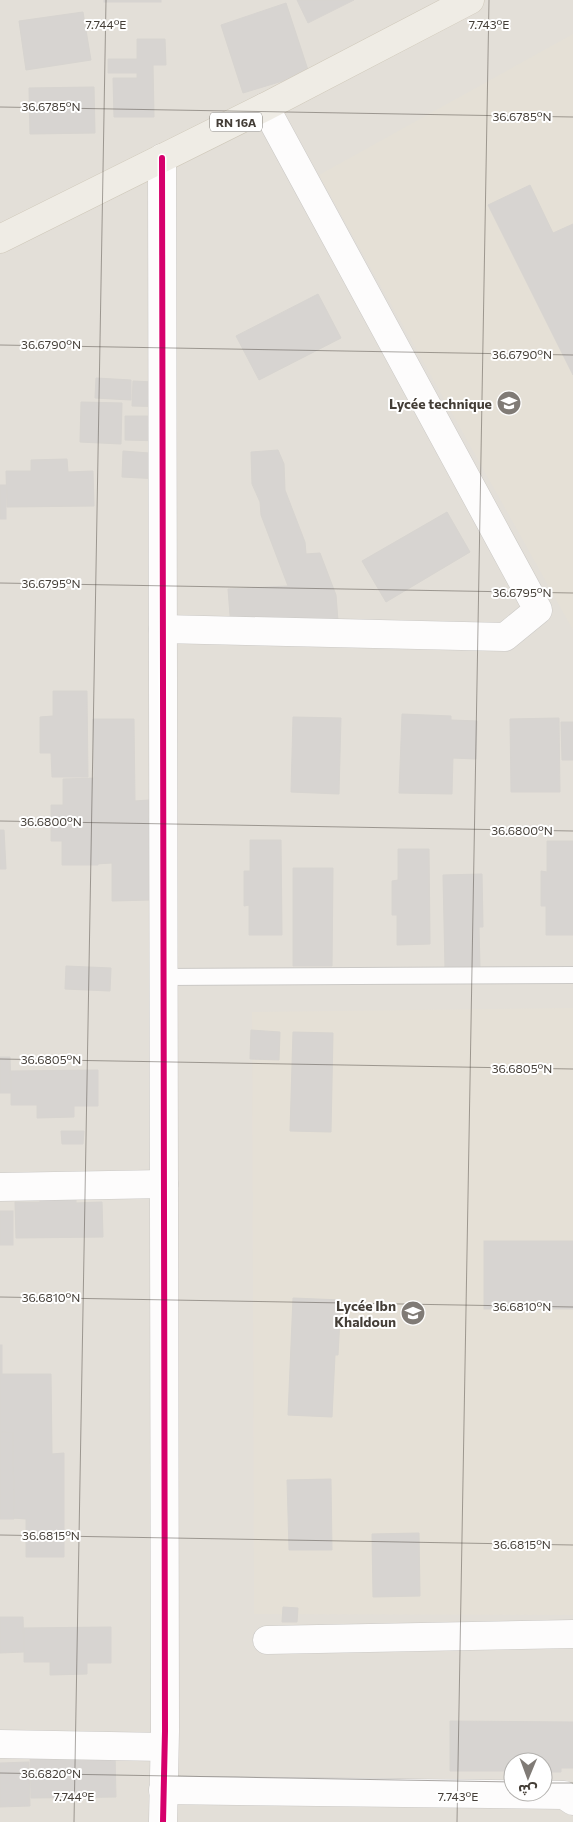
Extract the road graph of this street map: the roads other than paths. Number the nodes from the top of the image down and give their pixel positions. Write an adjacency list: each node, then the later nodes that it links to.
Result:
1 (470, 0): 2 (main road, RN 16A)
2 (265, 107): 3 (main road, RN 16A); 5 (street)
3 (162, 158): 4 (main road, RN 16A); 5 (street)
4 (0, 239)
5 (163, 629): 7 (street)
6 (573, 976): 7 (lane)
7 (163, 977): 8 (street)
8 (164, 1184): 9 (street); 13 (street)
9 (0, 1187)
10 (573, 1634): 11 (street)
11 (267, 1640)
12 (0, 1744): 13 (street)
13 (164, 1747): 14 (street)
14 (164, 1790): 15 (street); 16 (street)
15 (573, 1801)
16 (163, 1822)

